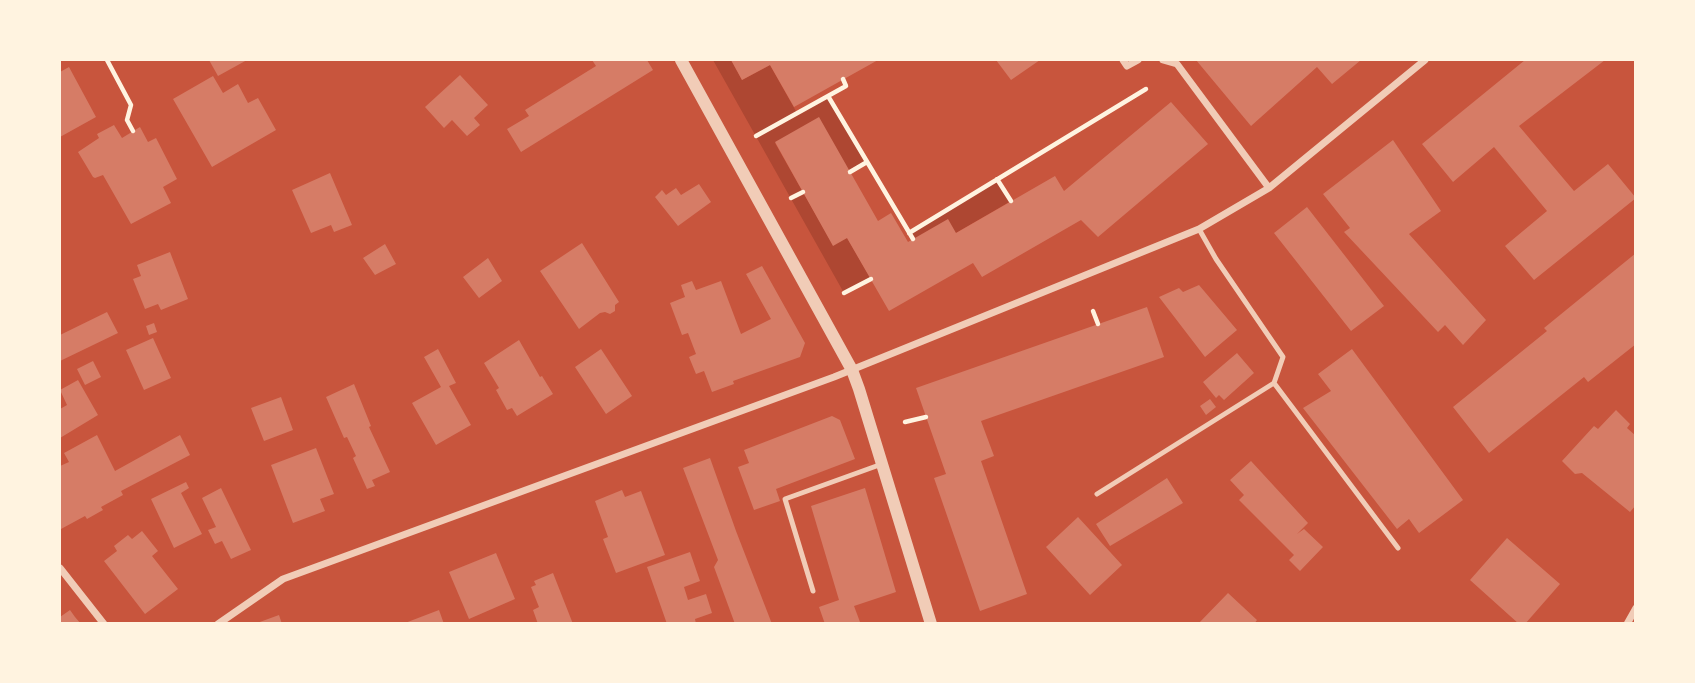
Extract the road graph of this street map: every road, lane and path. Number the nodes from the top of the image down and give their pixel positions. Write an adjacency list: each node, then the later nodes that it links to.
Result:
1 (107, 60): 10 (path)
2 (681, 60): 26 (street)
3 (1123, 60): 4 (street)
4 (1138, 60)
5 (1163, 60): 15 (street)
6 (1425, 60): 15 (street)
7 (843, 79): 9 (path)
8 (1146, 89): 14 (path)
9 (828, 96): 11 (path); 12 (path)
10 (133, 131)
11 (756, 136)
12 (867, 162): 13 (path); 20 (path)
13 (850, 172)
14 (997, 179): 18 (path); 20 (path)
15 (1269, 188): 19 (street)
16 (803, 192): 17 (path)
17 (791, 198)
18 (1011, 201)
19 (1199, 229): 26 (street); 27 (lane)
20 (909, 233): 21 (path)
21 (913, 239)
22 (871, 279): 23 (path)
23 (844, 293)
24 (1093, 311): 25 (path)
25 (1098, 324)
26 (852, 370): 30 (street); 37 (street)
27 (1274, 383): 31 (lane); 32 (lane)
28 (926, 417): 29 (path)
29 (905, 422)
30 (882, 464): 34 (lane); 38 (street)
31 (1097, 494)
32 (1398, 548)
33 (60, 568): 36 (street)
34 (813, 591)
35 (1636, 608): 39 (street)
36 (104, 624)
37 (218, 624)
38 (931, 624)
39 (1627, 624)

